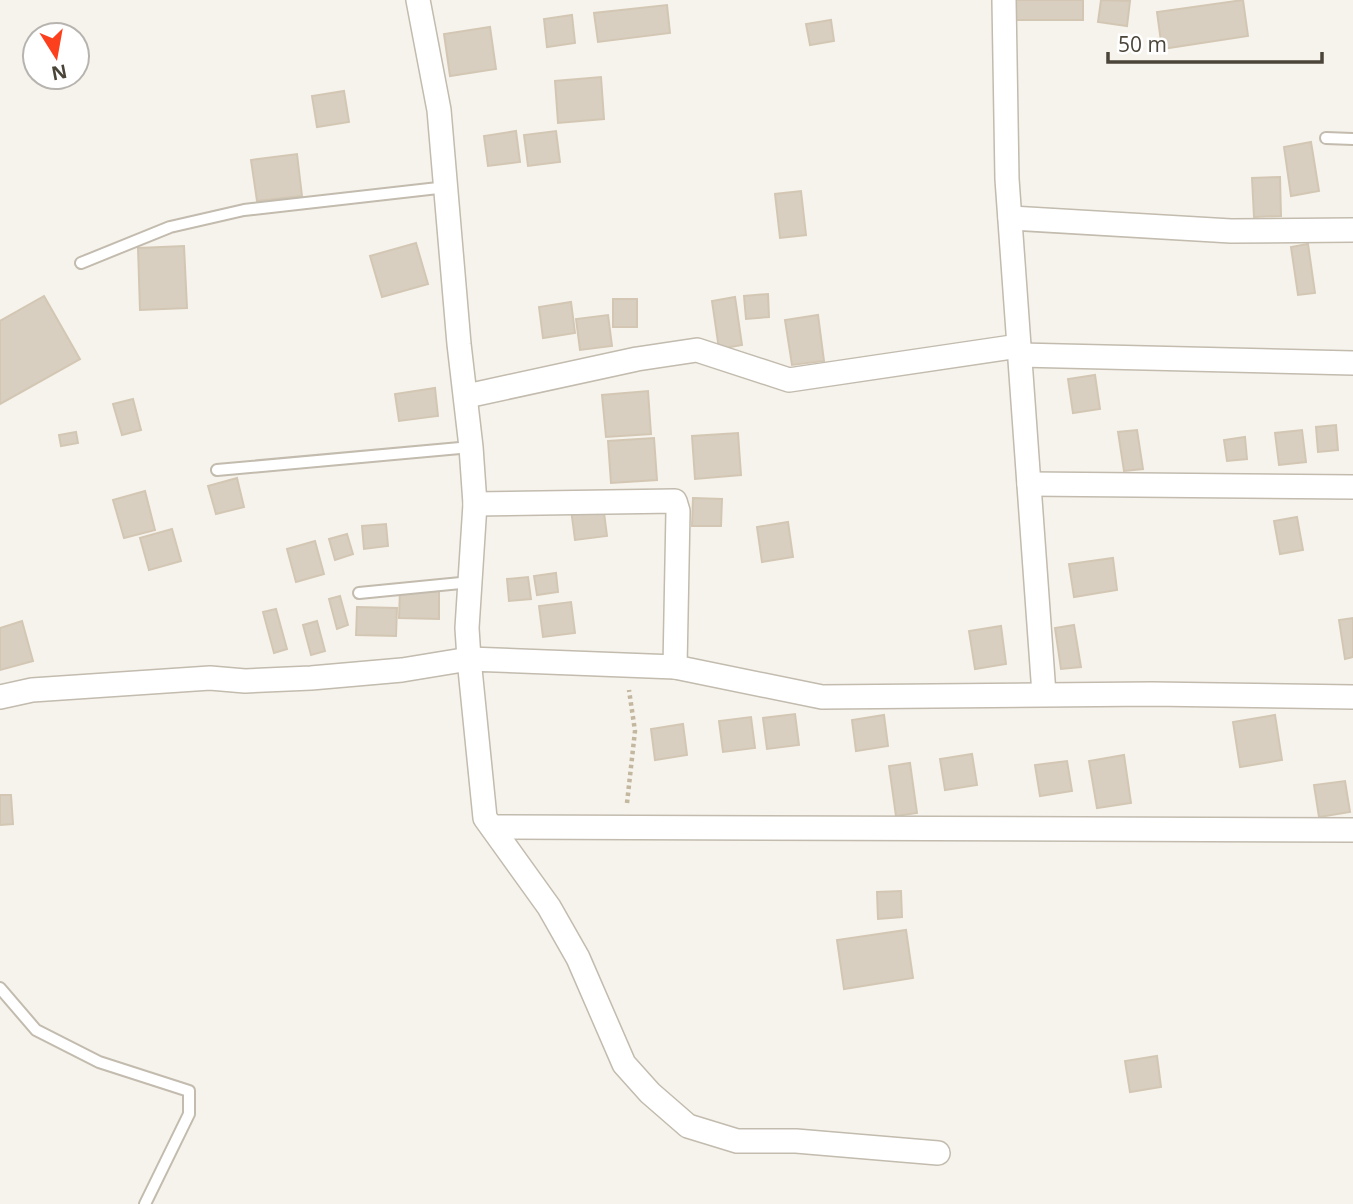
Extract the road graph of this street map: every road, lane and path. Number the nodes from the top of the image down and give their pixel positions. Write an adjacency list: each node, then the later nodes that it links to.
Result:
1 (418, 0): 5 (street)
2 (1004, 0): 6 (street)
3 (1326, 138): 4 (lane)
4 (1353, 139)
5 (447, 187): 8 (lane); 11 (street)
6 (1010, 218): 7 (street); 9 (street)
7 (1353, 230)
8 (81, 263)
9 (1020, 351): 10 (street); 11 (street); 14 (street)
10 (1353, 362)
11 (467, 396): 12 (street)
12 (471, 447): 13 (lane); 16 (street)
13 (217, 470)
14 (1029, 484): 15 (street); 22 (street)
15 (1353, 487)
16 (475, 503): 17 (street); 21 (street)
17 (471, 582): 18 (lane); 19 (street)
18 (359, 593)
19 (469, 659): 20 (street); 23 (street); 25 (street)
20 (626, 665): 21 (street); 26 (path)
21 (675, 667): 22 (street)
22 (1044, 694): 24 (street)
23 (0, 697)
24 (1353, 697)
25 (492, 827): 26 (street); 29 (street)
26 (624, 828): 27 (street)
27 (1353, 830)
28 (0, 988): 30 (lane)
29 (937, 1153)
30 (145, 1204)

